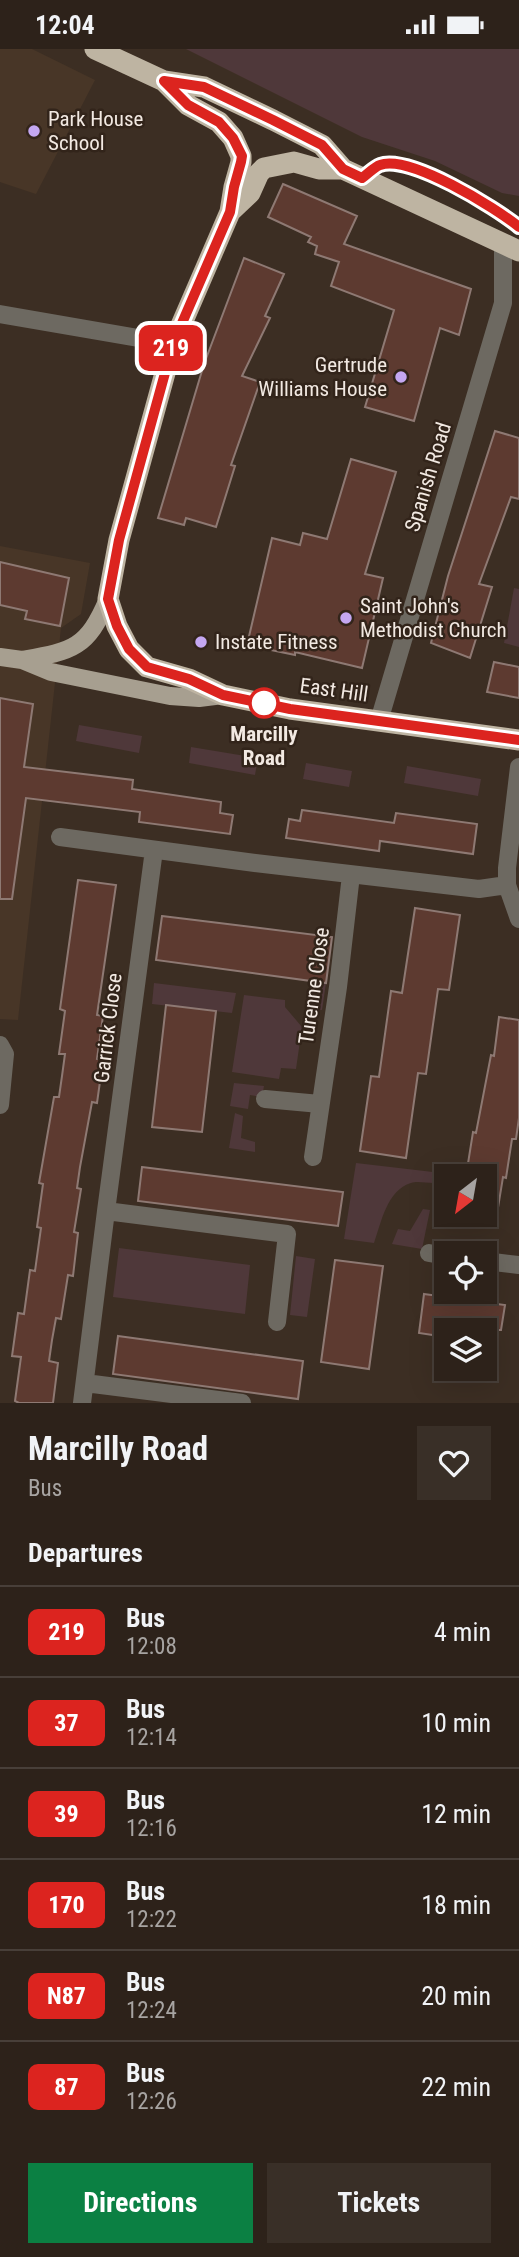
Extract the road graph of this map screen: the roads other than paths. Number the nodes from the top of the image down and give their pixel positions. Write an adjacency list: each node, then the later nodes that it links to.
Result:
1 (95, 49): 2 (highway)
2 (164, 81): 3 (highway); 4 (highway)
3 (343, 169): 4 (highway); 5 (highway)
4 (230, 212): 7 (highway)
5 (511, 247): 12 (street, Spanish Road)
6 (0, 314): 7 (street)
7 (173, 344): 8 (highway)
8 (108, 599): 10 (main road); 11 (highway)
9 (0, 657): 10 (main road)
10 (22, 660): 11 (main road, East Hill)
11 (223, 695): 12 (highway, East Hill)
12 (379, 721): 13 (highway, East Hill)
13 (519, 740)
14 (519, 767): 18 (street)
15 (60, 837): 16 (street)
16 (154, 850): 17 (street); 25 (street, Garrick Close)
17 (351, 875): 18 (street); 22 (street, Turenne Close)
18 (508, 884): 19 (street)
19 (519, 919)
20 (0, 1045): 23 (street)
21 (265, 1098): 22 (street)
22 (320, 1104): 24 (street, Turenne Close)
23 (0, 1105)
24 (313, 1157)
25 (106, 1211): 28 (street); 29 (street, Garrick Close)
26 (497, 1262): 27 (street)
27 (519, 1265)
28 (277, 1322)
29 (85, 1383): 30 (street, Garrick Close); 31 (street)
30 (82, 1403)
31 (242, 1403)

